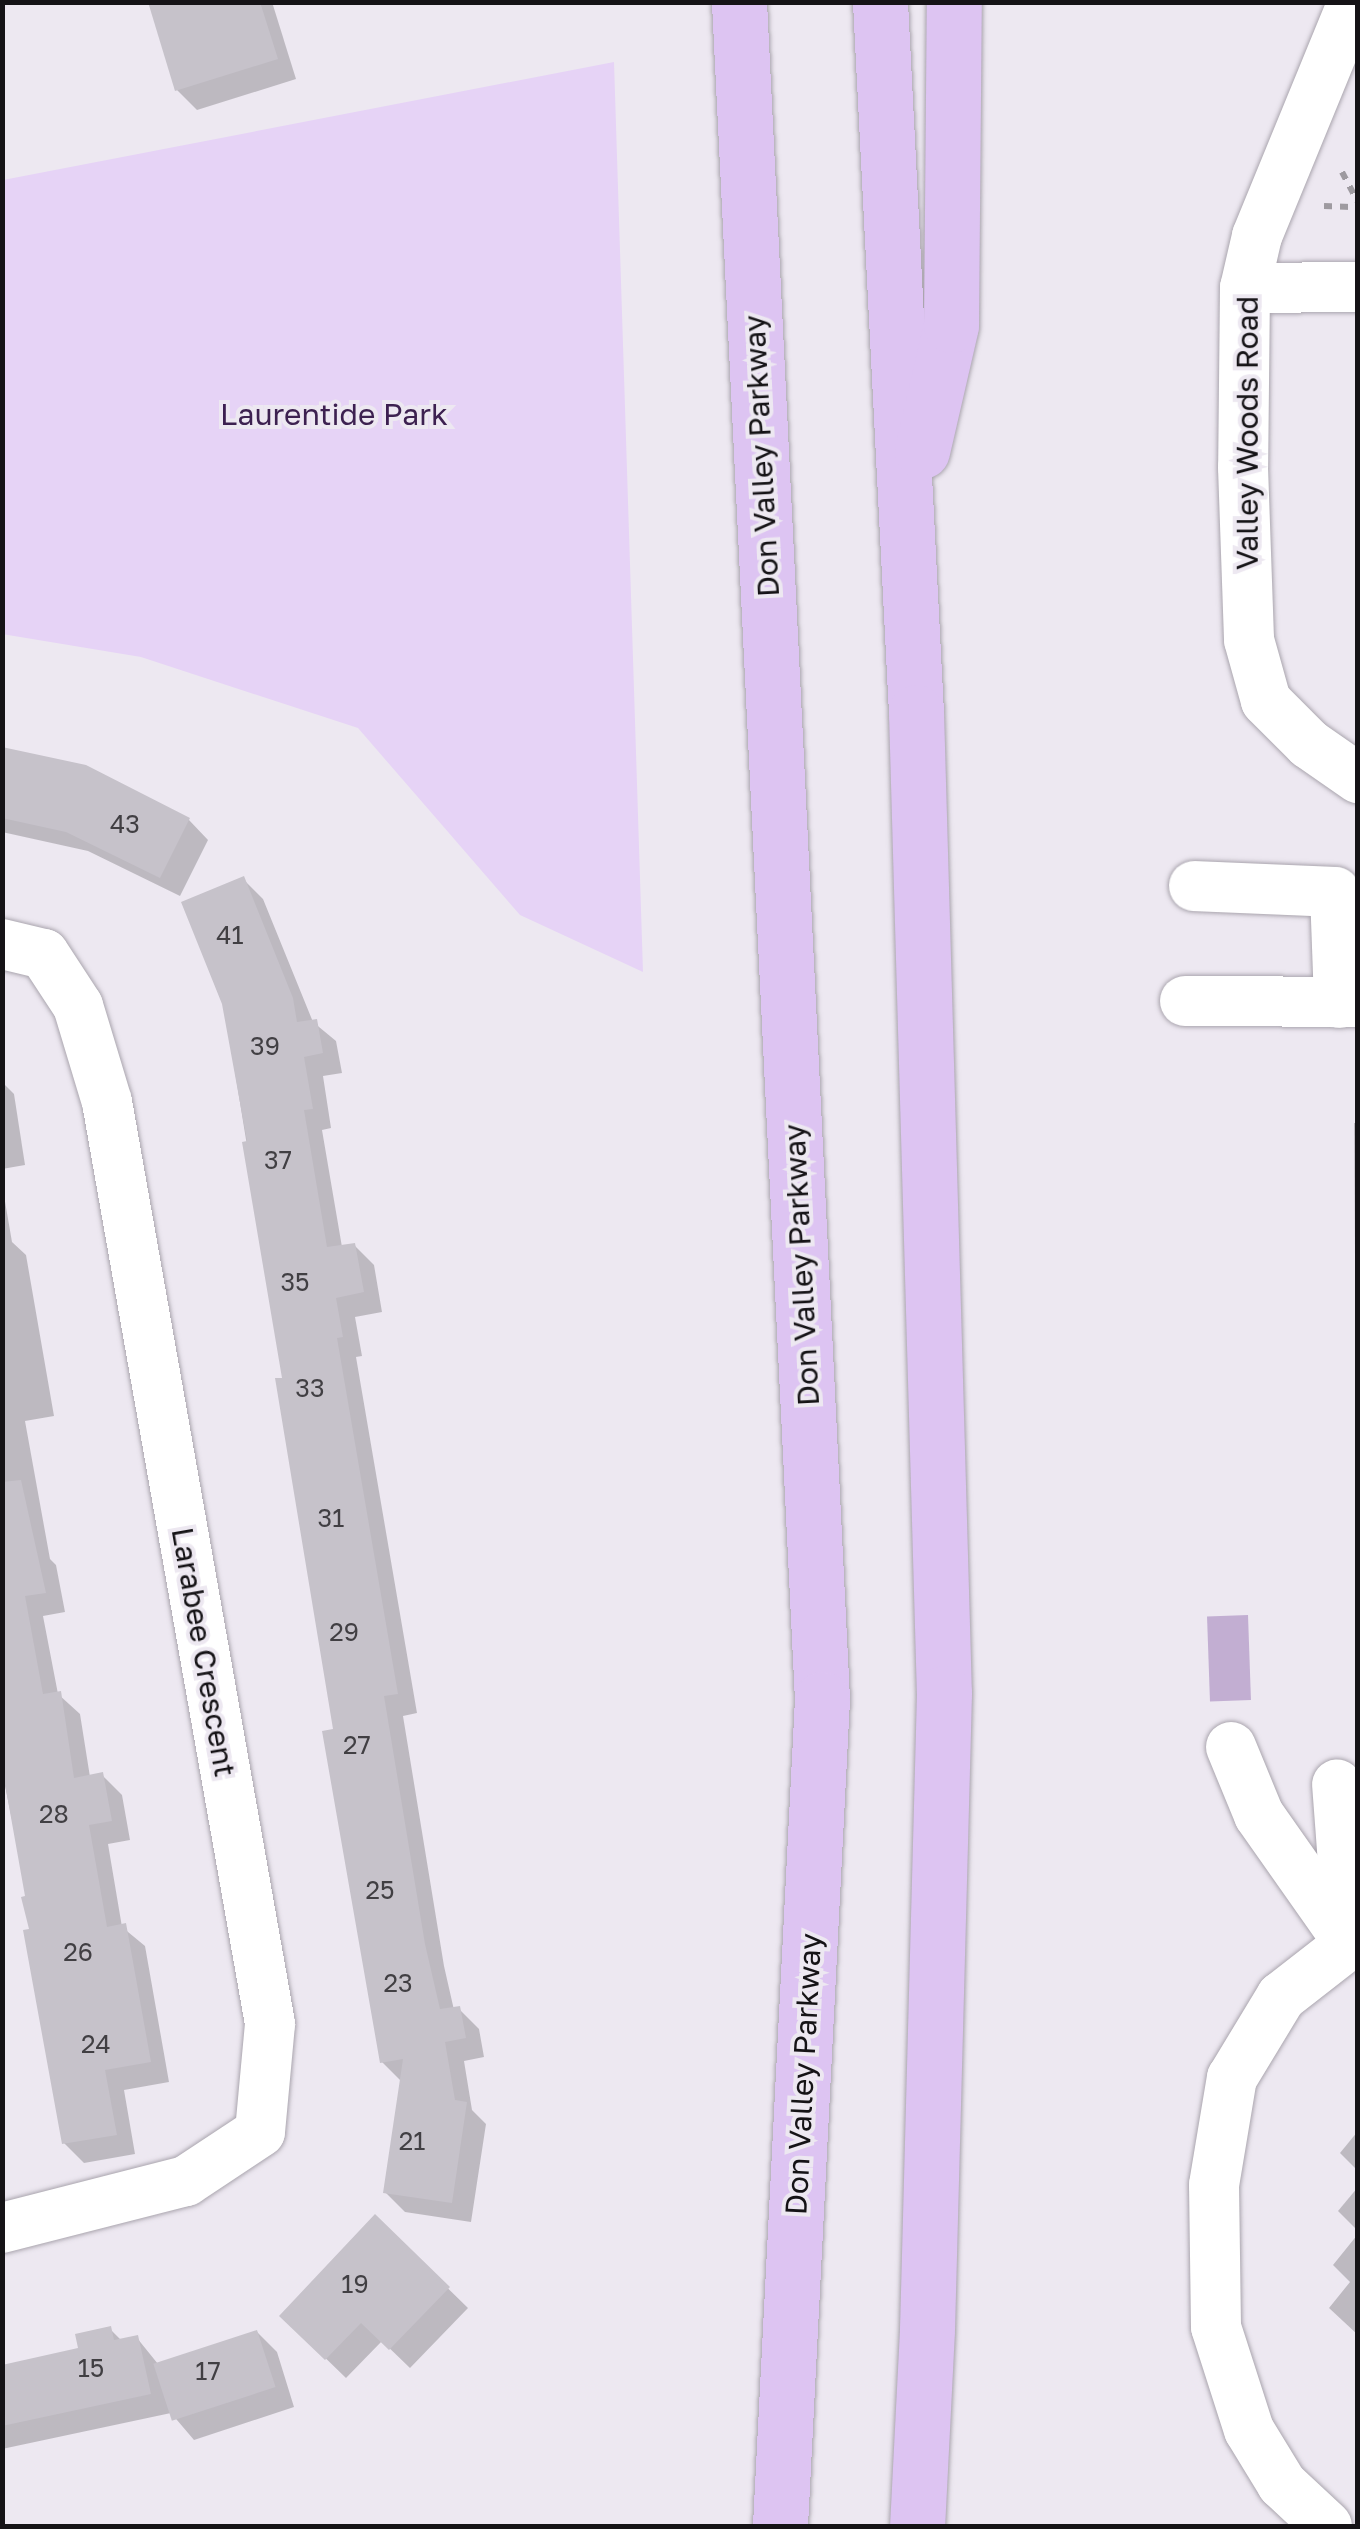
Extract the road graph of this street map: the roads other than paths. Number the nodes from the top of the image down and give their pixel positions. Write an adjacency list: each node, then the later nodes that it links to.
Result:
1 (701, 2): 6 (highway)
2 (739, 2): 6 (highway, Don Valley Parkway)
3 (880, 2): 9 (highway)
4 (954, 2): 9 (highway)
5 (1352, 2): 8 (street, Valley Woods Road)
6 (749, 199): 19 (highway, Don Valley Parkway)
7 (1358, 286): 8 (street)
8 (1245, 288): 10 (street, Valley Woods Road)
9 (908, 518): 20 (highway)
10 (1358, 778)
11 (1194, 886): 14 (street)
12 (2, 944): 18 (street, Larabee Crescent)
13 (1185, 1001): 14 (street)
14 (1348, 1003)
15 (1231, 1747): 17 (street)
16 (1337, 1784): 17 (street)
17 (1353, 1940): 21 (street)
18 (2, 2228)
19 (780, 2526)
20 (916, 2526)
21 (1328, 2526)

